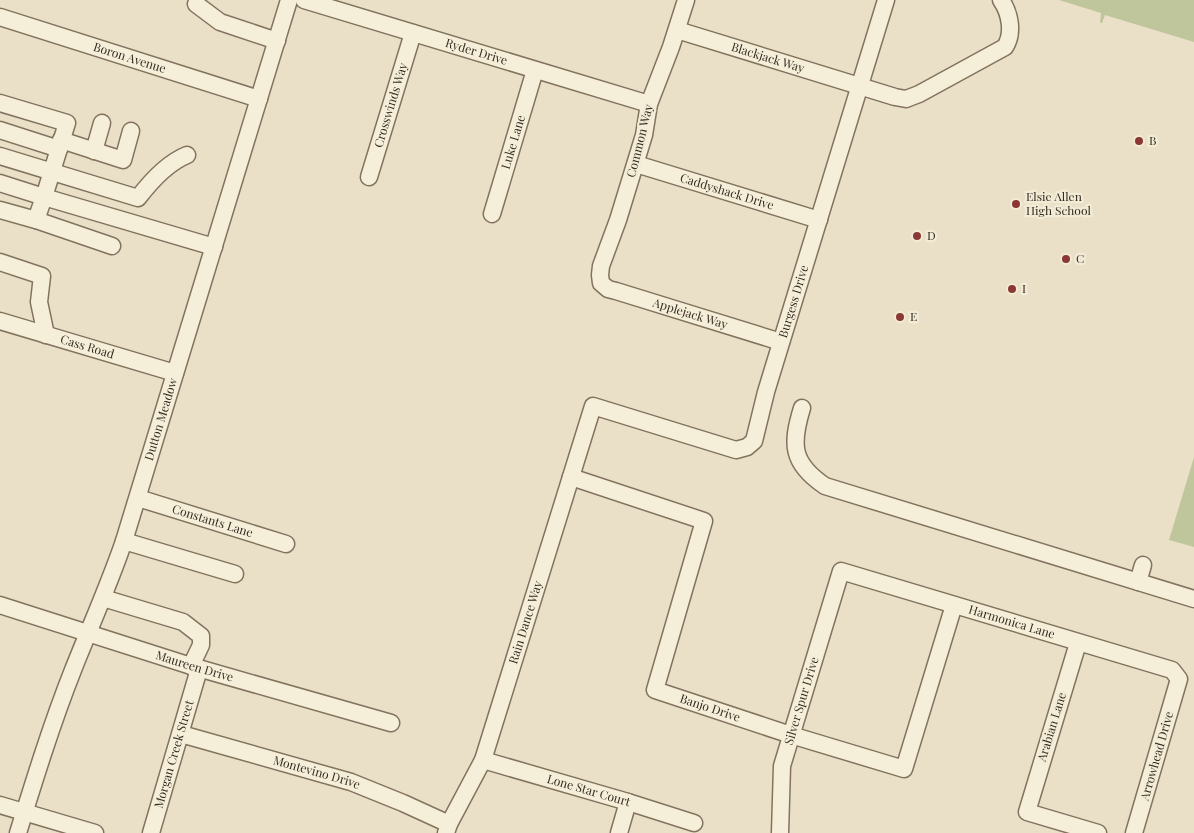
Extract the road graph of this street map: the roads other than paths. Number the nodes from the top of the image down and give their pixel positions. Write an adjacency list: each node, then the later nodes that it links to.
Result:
1 (289, 0): 10 (street, Dutton Meadow)
2 (304, 0): 9 (street, Ryder Drive)
3 (686, 0): 8 (street, Common Way)
4 (886, 0): 12 (street, Burgess Drive)
5 (1001, 0): 12 (street, Blackjack Way)
6 (196, 4): 10 (street)
7 (0, 17): 13 (street, Boron Avenue)
8 (677, 30): 12 (street, Blackjack Way); 15 (street, Common Way)
9 (413, 32): 11 (street, Ryder Drive); 25 (street, Crosswinds Way)
10 (277, 41): 13 (street, Dutton Meadow)
11 (535, 70): 15 (street, Ryder Drive); 29 (street, Luke Lane)
12 (860, 85): 31 (street, Burgess Drive)
13 (259, 99): 33 (street, Dutton Meadow)
14 (0, 103): 19 (street)
15 (649, 104): 23 (street, Common Way)
16 (102, 123): 20 (street)
17 (0, 130): 19 (street)
18 (131, 131): 20 (street)
19 (60, 144): 20 (street); 24 (street)
20 (94, 151)
21 (187, 155): 24 (street)
22 (0, 156): 24 (street)
23 (636, 164): 31 (street, Caddyshack Drive); 35 (street, Common Way)
24 (52, 172): 27 (street)
25 (369, 177)
26 (0, 183): 27 (street)
27 (44, 197): 30 (street); 33 (street)
28 (0, 210): 30 (street)
29 (492, 214)
30 (36, 220): 32 (street)
31 (819, 220): 38 (street, Burgess Drive)
32 (112, 246)
33 (214, 247): 39 (street, Dutton Meadow)
34 (0, 262): 37 (street)
35 (602, 283): 38 (street, Applejack Way)
36 (0, 321): 37 (street, Cass Road)
37 (46, 335): 39 (street, Cass Road)
38 (782, 342): 40 (street, Burgess Drive)
39 (175, 374): 43 (street, Dutton Meadow)
40 (593, 406): 42 (street, Rain Dance Way)
41 (802, 408): 49 (street)
42 (571, 478): 60 (street, Banjo Drive); 61 (street, Rain Dance Way)
43 (138, 498): 44 (street, Dutton Meadow); 45 (street, Constants Lane)
44 (124, 542): 48 (street); 50 (street, Dutton Meadow)
45 (286, 544)
46 (1143, 565): 49 (street)
47 (841, 571): 52 (street, Harmonica Lane); 60 (street, Silver Spur Drive)
48 (235, 574)
49 (1138, 582): 51 (street)
50 (103, 598): 54 (street, Dutton Meadow); 56 (street, Morgan Creek Street)
51 (1194, 599)
52 (954, 605): 55 (street, Harmonica Lane); 60 (street, Banjo Drive)
53 (0, 606): 54 (street, Maureen Drive)
54 (88, 633): 56 (street, Maureen Drive); 64 (street, Dutton Meadow)
55 (1078, 642): 57 (street, Harmonica Lane); 72 (street, Arabian Lane)
56 (194, 671): 58 (street, Maureen Drive); 59 (street, Morgan Creek Street)
57 (1179, 679): 73 (street, Arrowhead Drive)
58 (390, 722)
59 (181, 734): 66 (street, Montevino Drive); 69 (street, Morgan Creek Street)
60 (791, 735): 71 (street, Silver Spur Drive)
61 (483, 760): 62 (street, Lone Star Court); 66 (street, Rain Dance Way)
62 (628, 802): 65 (street, Lone Star Court); 70 (street)
63 (0, 805): 64 (street)
64 (24, 813): 67 (street, Dutton Meadow); 68 (street)
65 (694, 823)
66 (448, 829)
67 (18, 833)
68 (95, 833)
69 (151, 833)
70 (619, 833)
71 (780, 833)
72 (1098, 833)
73 (1134, 833)

